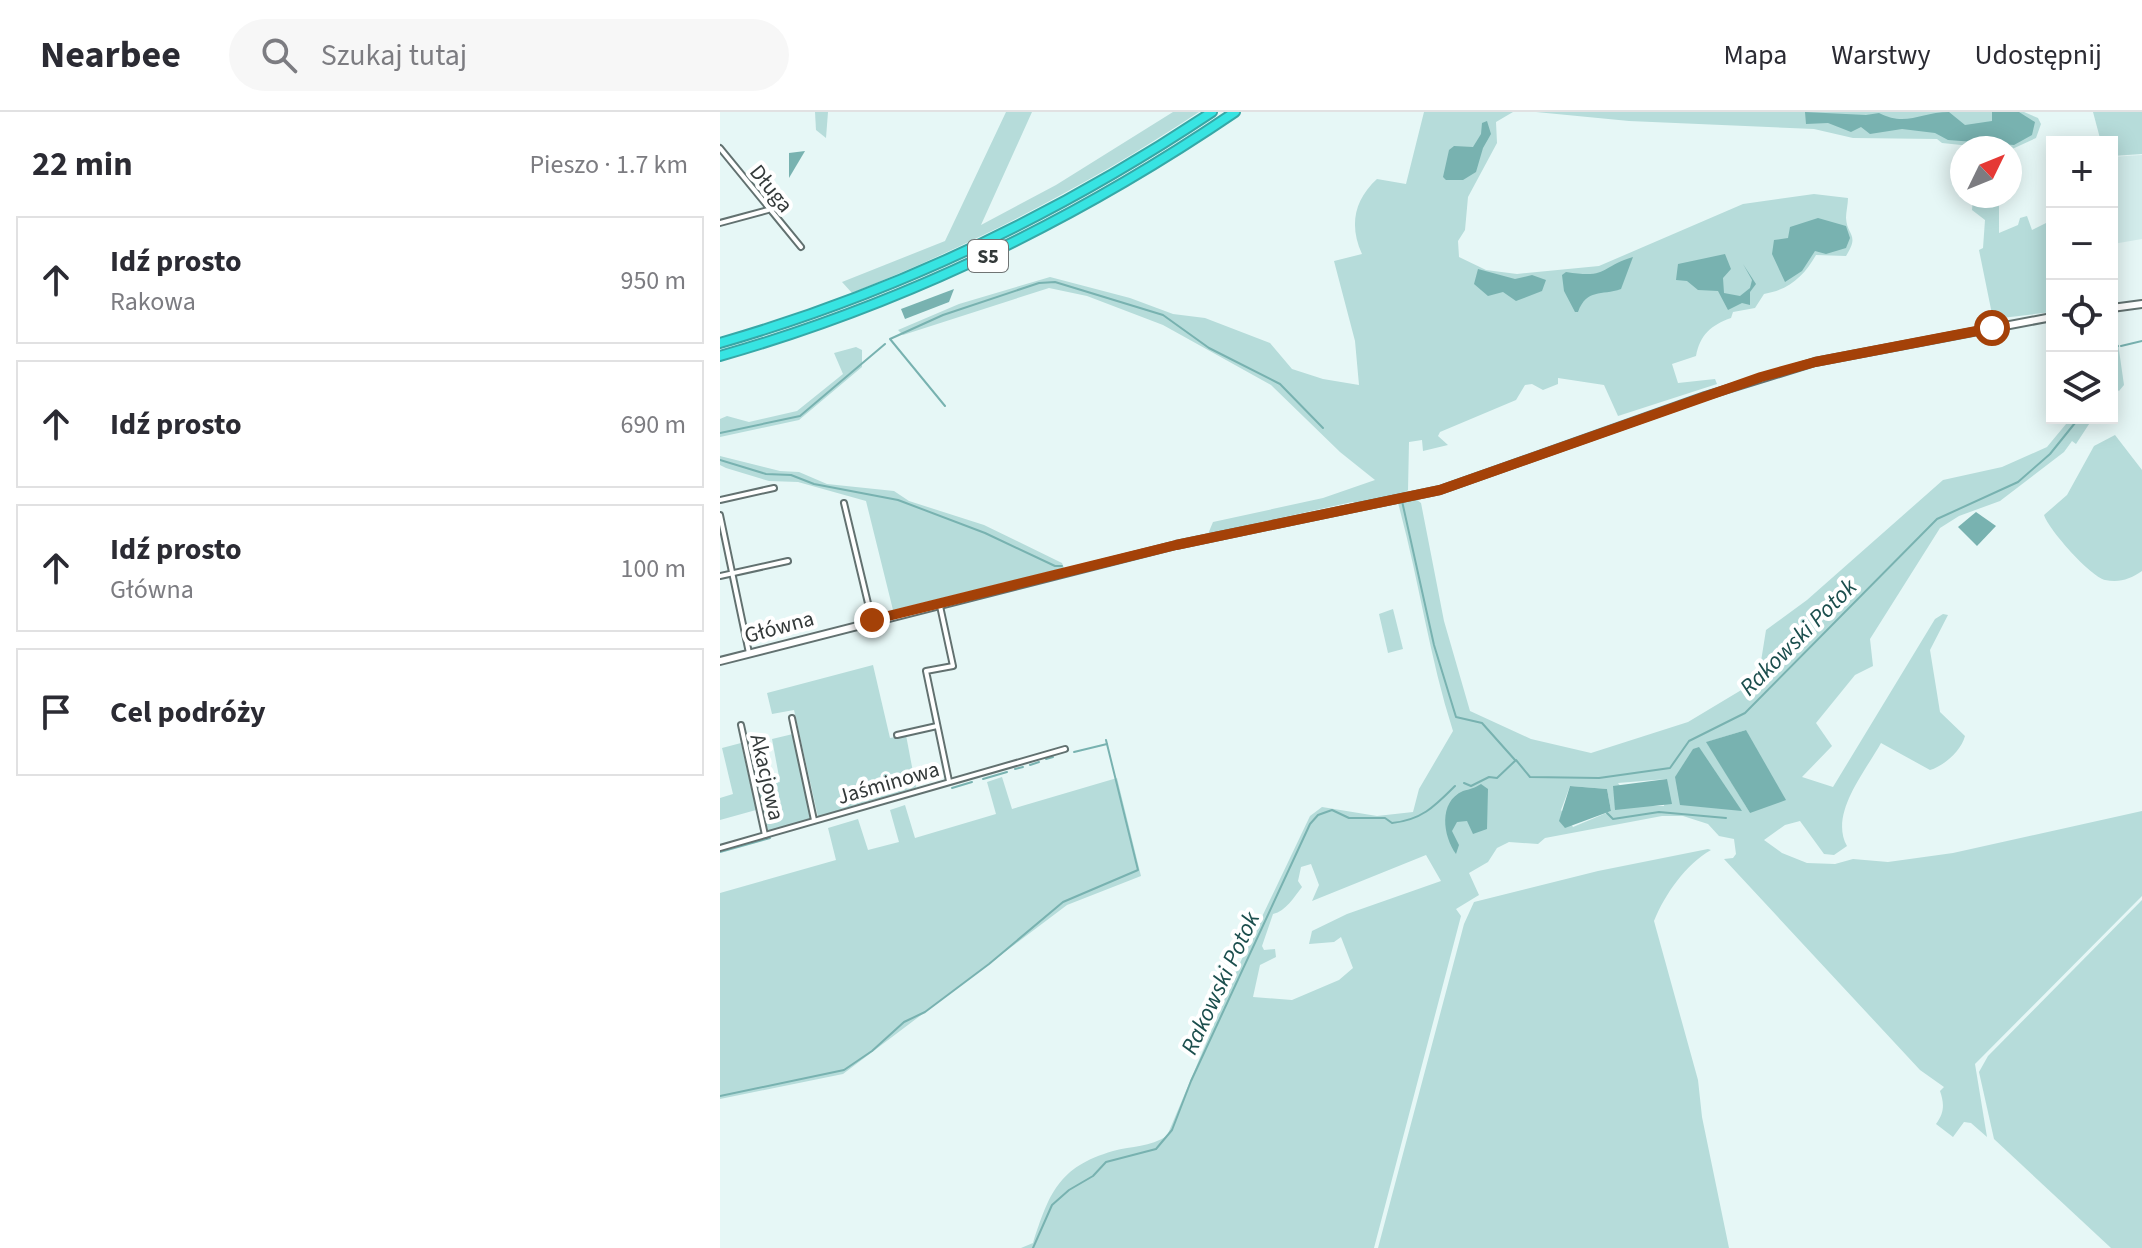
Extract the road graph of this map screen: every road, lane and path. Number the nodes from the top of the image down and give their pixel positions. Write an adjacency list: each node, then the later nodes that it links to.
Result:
1 (1212, 112): 10 (highway, S5)
2 (1235, 112): 11 (highway, S5)
3 (720, 148): 4 (street, Długa)
4 (768, 210): 5 (street); 6 (street, Długa)
5 (720, 223)
6 (801, 247)
7 (2142, 304): 8 (street)
8 (2118, 307)
9 (2046, 318): 19 (street, Główna)
10 (720, 343)
11 (720, 356)
12 (774, 488): 13 (street)
13 (720, 500)
14 (844, 503): 20 (street)
15 (720, 515): 17 (street)
16 (788, 561): 17 (street)
17 (733, 573): 18 (street); 21 (street)
18 (720, 576)
19 (940, 603): 20 (street, Główna); 25 (street)
20 (872, 620): 21 (street, Główna)
21 (749, 653): 22 (street, Główna)
22 (720, 661)
23 (792, 718): 29 (street)
24 (741, 725): 30 (street, Akacjowa)
25 (937, 726): 26 (street); 28 (street)
26 (897, 735)
27 (1065, 749): 28 (street, Jaśminowa)
28 (949, 781): 29 (street, Jaśminowa)
29 (814, 820): 30 (street, Jaśminowa)
30 (765, 835): 31 (street, Jaśminowa)
31 (720, 848)

